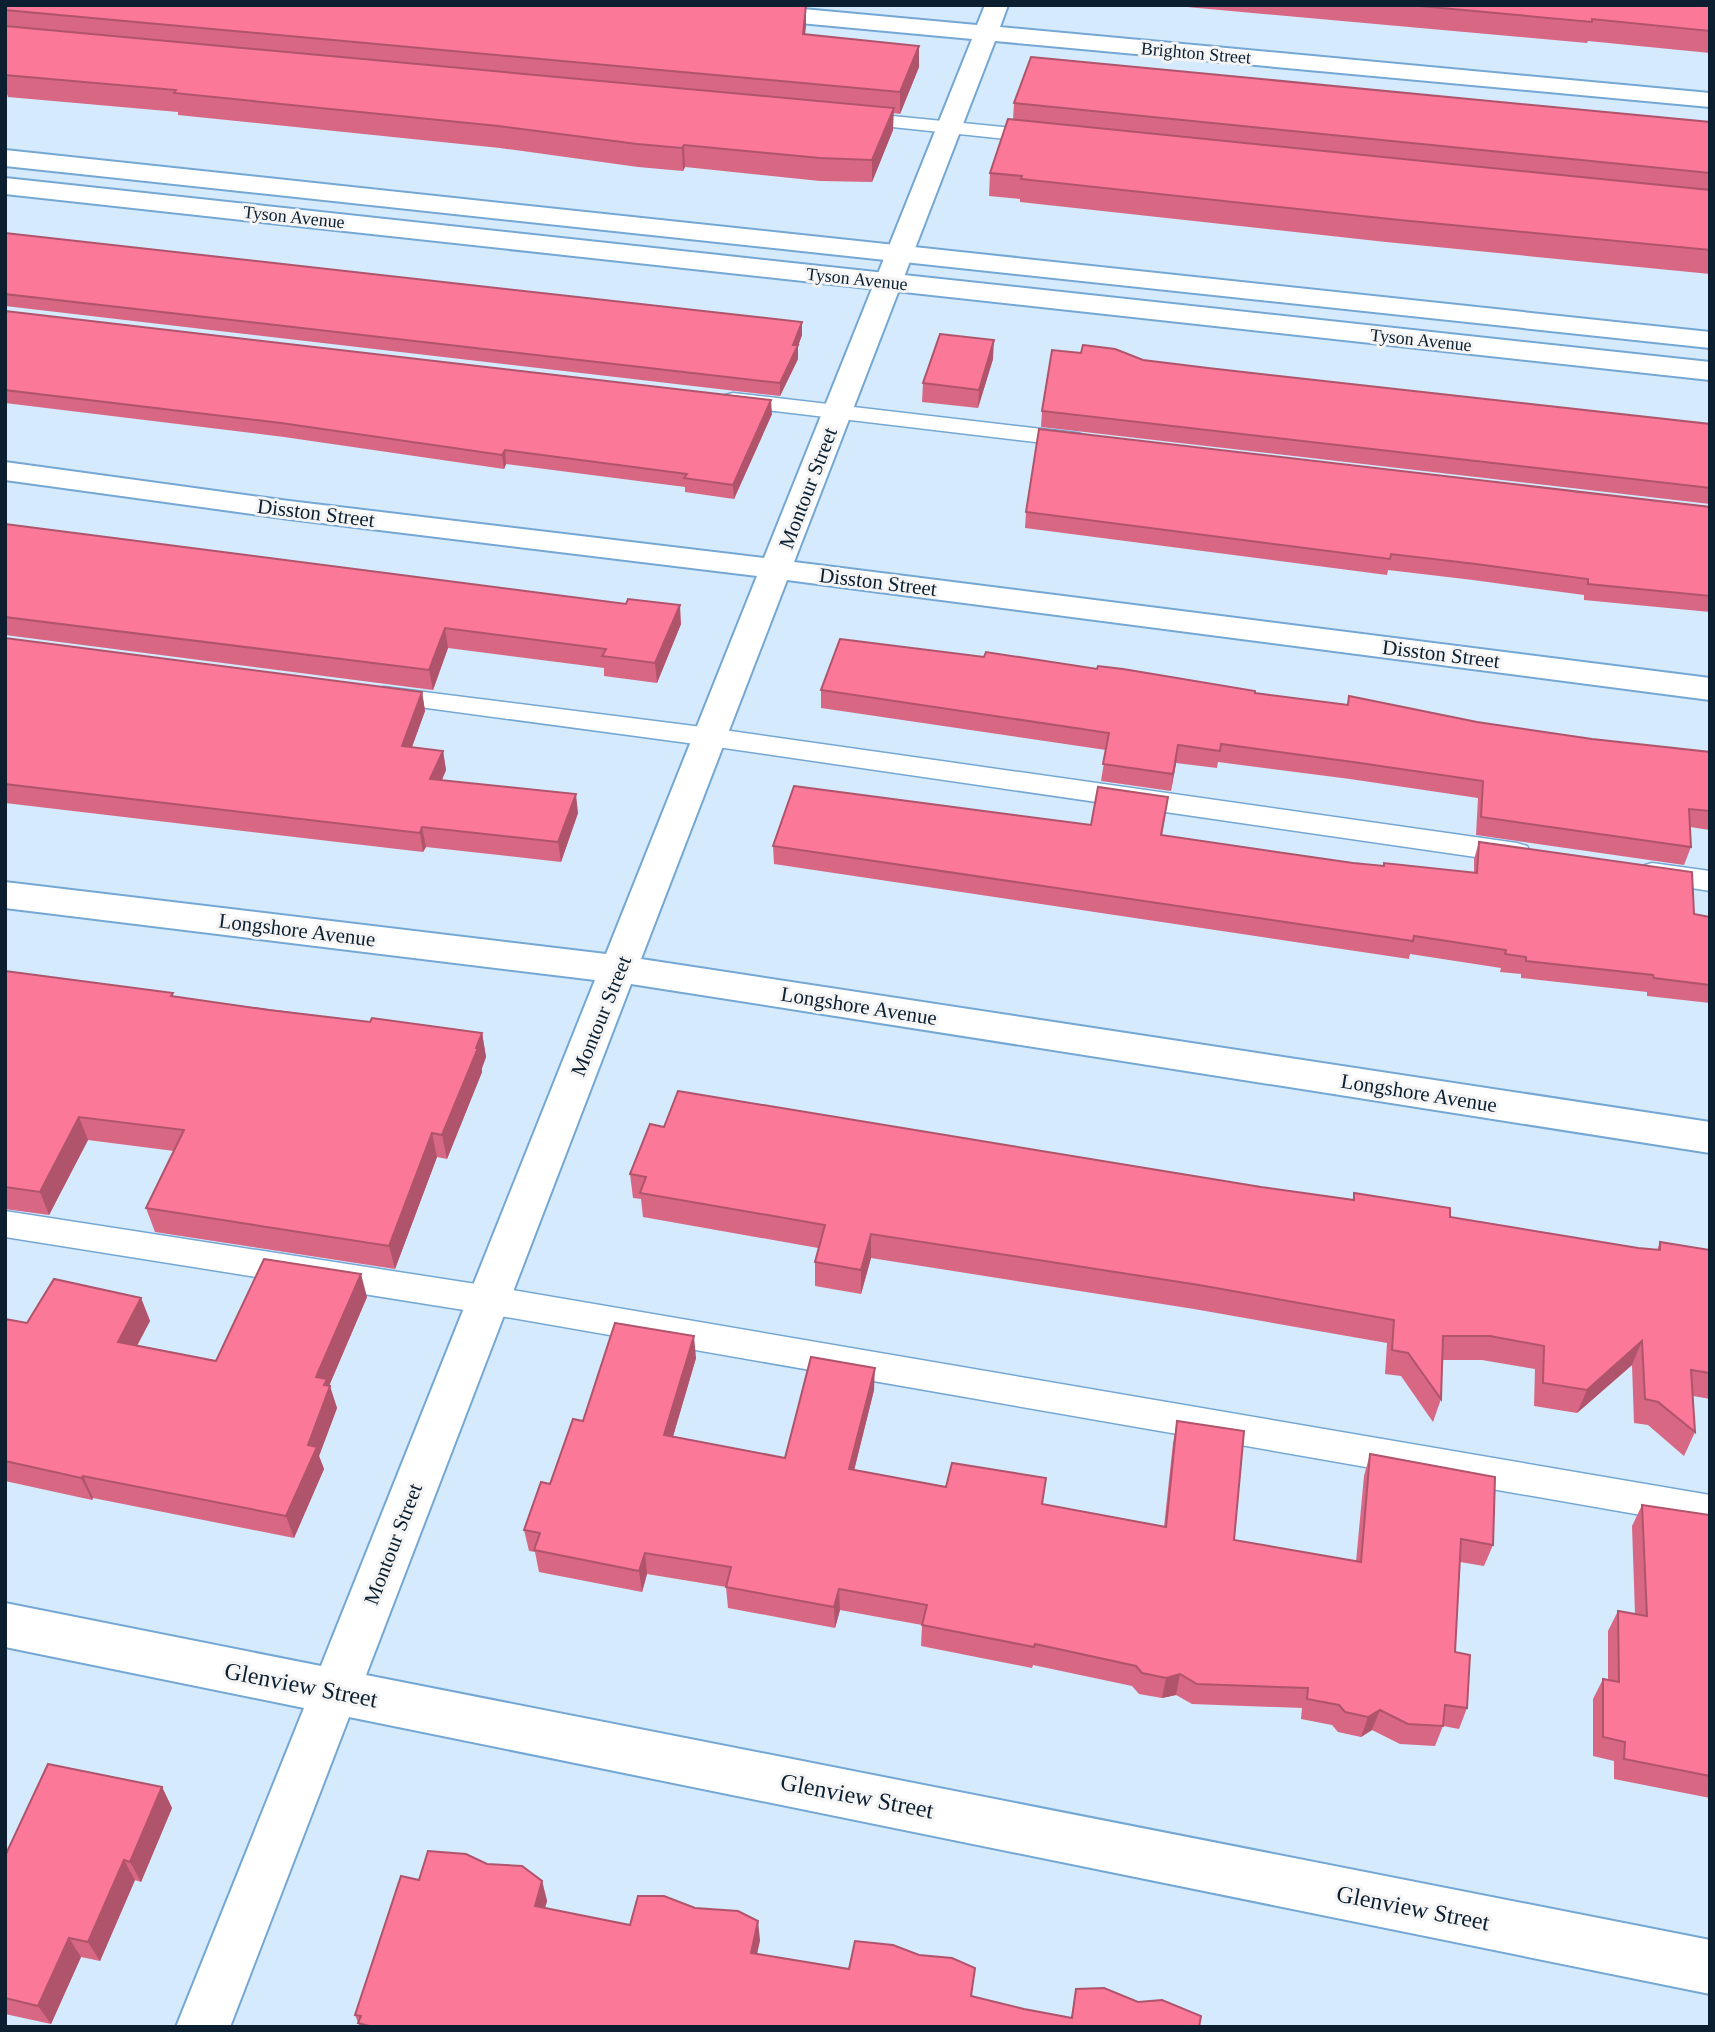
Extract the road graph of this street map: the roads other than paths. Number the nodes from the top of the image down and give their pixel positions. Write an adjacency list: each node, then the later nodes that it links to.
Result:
1 (683, 5): 2 (street, Brighton Street)
2 (992, 20): 3 (street, Brighton Street); 5 (street, Montour Street)
3 (1710, 100)
4 (838, 117): 5 (lane)
5 (950, 127): 6 (lane); 11 (street, Montour Street)
6 (1060, 138)
7 (5, 158): 9 (street, Tyson Avenue)
8 (5, 186): 10 (street, Tyson Avenue)
9 (373, 197): 10 (street); 11 (street, Tyson Avenue)
10 (354, 223): 11 (street, Tyson Avenue)
11 (894, 269): 12 (street, Tyson Avenue); 14 (street, Tyson Avenue); 17 (street, Montour Street)
12 (1556, 324): 13 (street, Tyson Avenue); 14 (street)
13 (1710, 340)
14 (1557, 355): 15 (street, Tyson Avenue)
15 (1710, 371)
16 (713, 398): 17 (lane)
17 (838, 412): 18 (lane); 20 (street, Montour Street)
18 (1101, 443)
19 (5, 471): 20 (street, Disston Street)
20 (776, 569): 21 (street, Disston Street); 23 (street, Montour Street)
21 (1710, 689)
22 (365, 692): 23 (lane)
23 (710, 737): 24 (lane); 28 (street, Montour Street)
24 (1545, 858)
25 (1628, 869): 26 (lane)
26 (1710, 881)
27 (5, 895): 28 (street, Longshore Avenue)
28 (619, 970): 29 (street, Longshore Avenue); 31 (street, Montour Street)
29 (1710, 1138)
30 (5, 1224): 31 (lane)
31 (489, 1300): 32 (lane); 34 (street, Montour Street)
32 (1710, 1511)
33 (5, 1625): 34 (street, Glenview Street)
34 (335, 1692): 35 (street, Glenview Street); 36 (street, Montour Street)
35 (1710, 1967)
36 (203, 2027)

